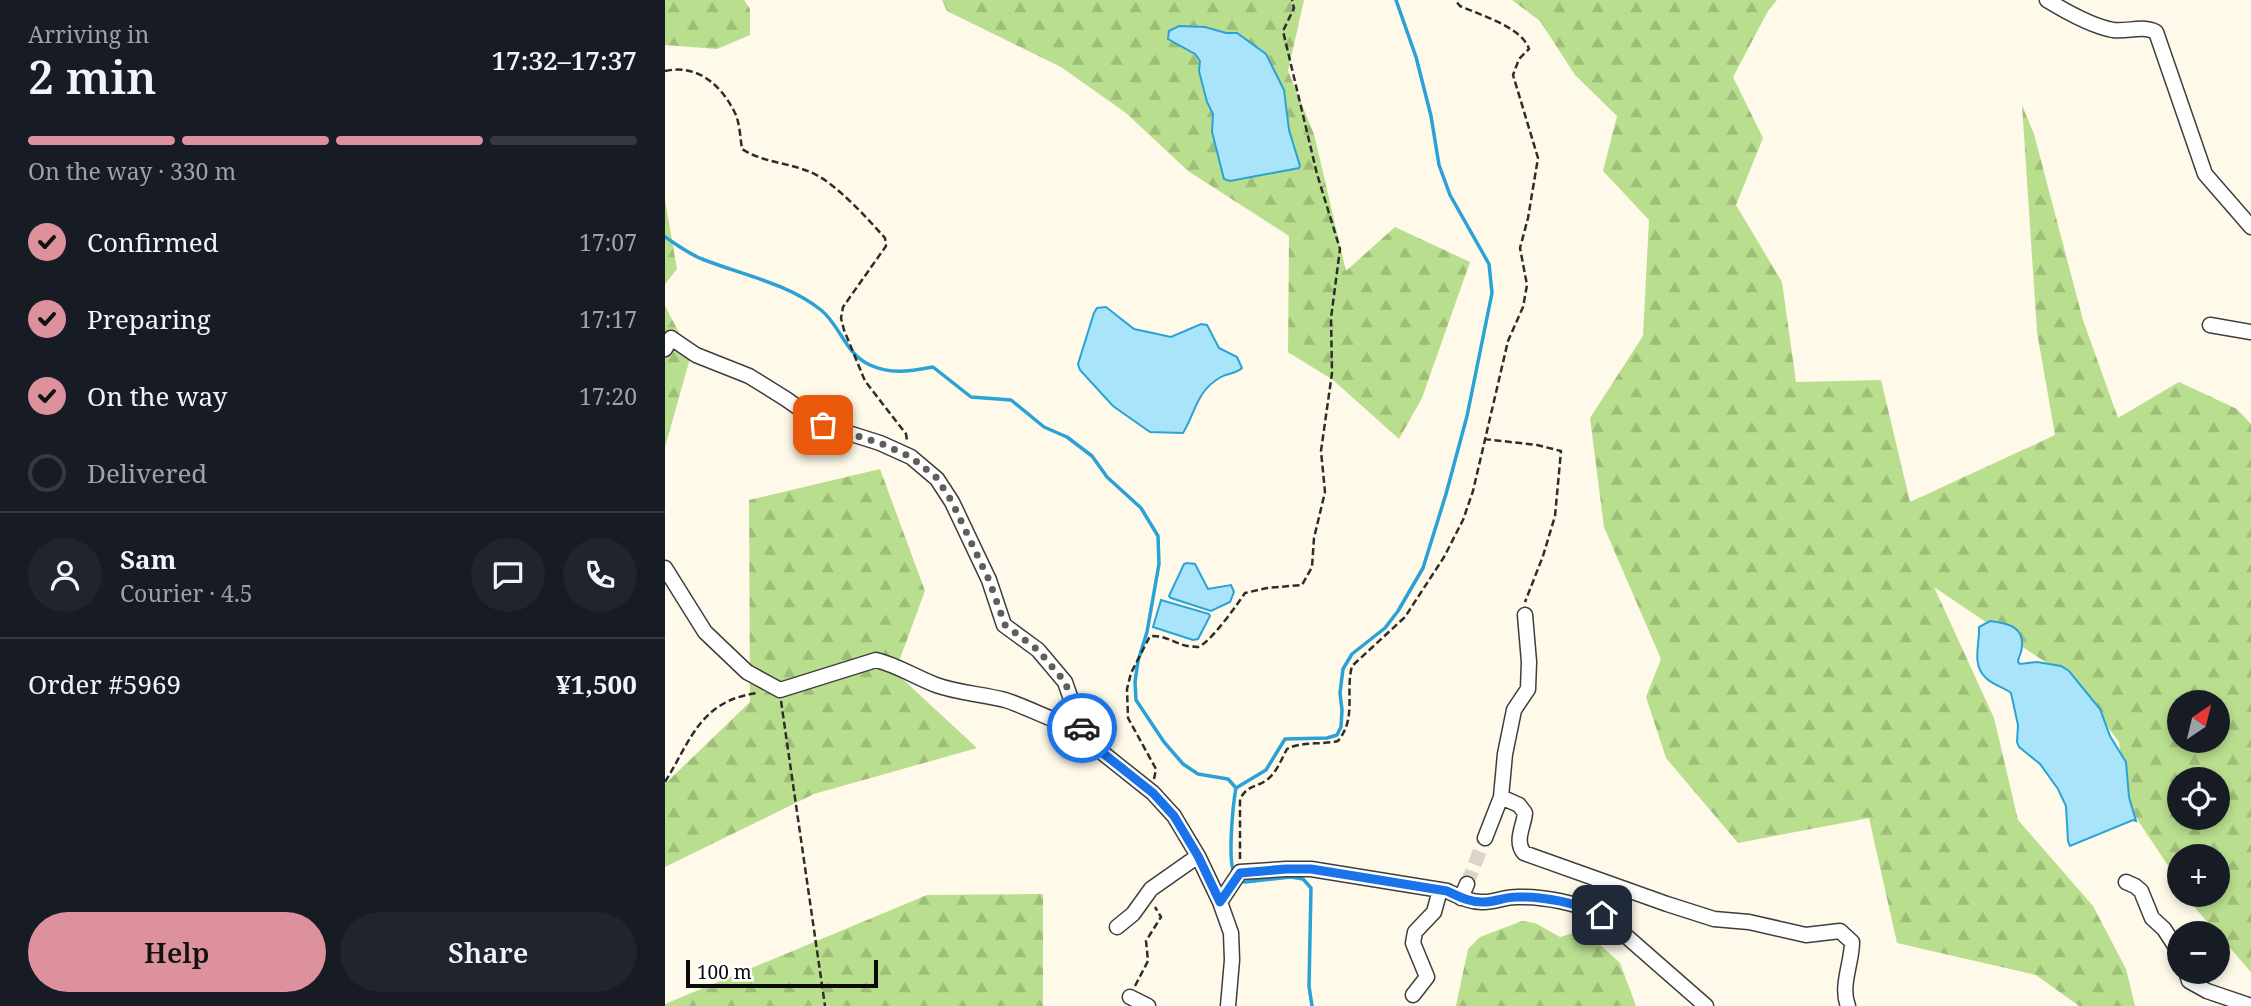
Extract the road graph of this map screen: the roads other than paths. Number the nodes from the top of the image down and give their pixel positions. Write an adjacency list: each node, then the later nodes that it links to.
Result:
1 (2047, 0): 2 (street)
2 (2251, 227)
3 (2210, 325): 4 (street)
4 (2251, 332)
5 (665, 349): 8 (street)
6 (665, 568): 8 (street)
7 (1525, 615): 9 (street)
8 (1081, 728): 11 (street)
9 (1501, 797): 10 (street); 23 (street)
10 (1485, 838)
11 (1198, 856): 14 (street); 15 (street)
12 (2126, 882): 16 (street)
13 (1440, 890): 14 (street); 18 (street); 22 (street)
14 (1220, 902): 21 (street)
15 (1117, 927)
16 (2167, 934)
17 (2194, 984): 24 (street)
18 (1413, 995)
19 (1130, 997): 20 (street)
20 (1148, 1006)
21 (1228, 1006)
22 (1706, 1006)
23 (1849, 1006)
24 (2251, 1006)

